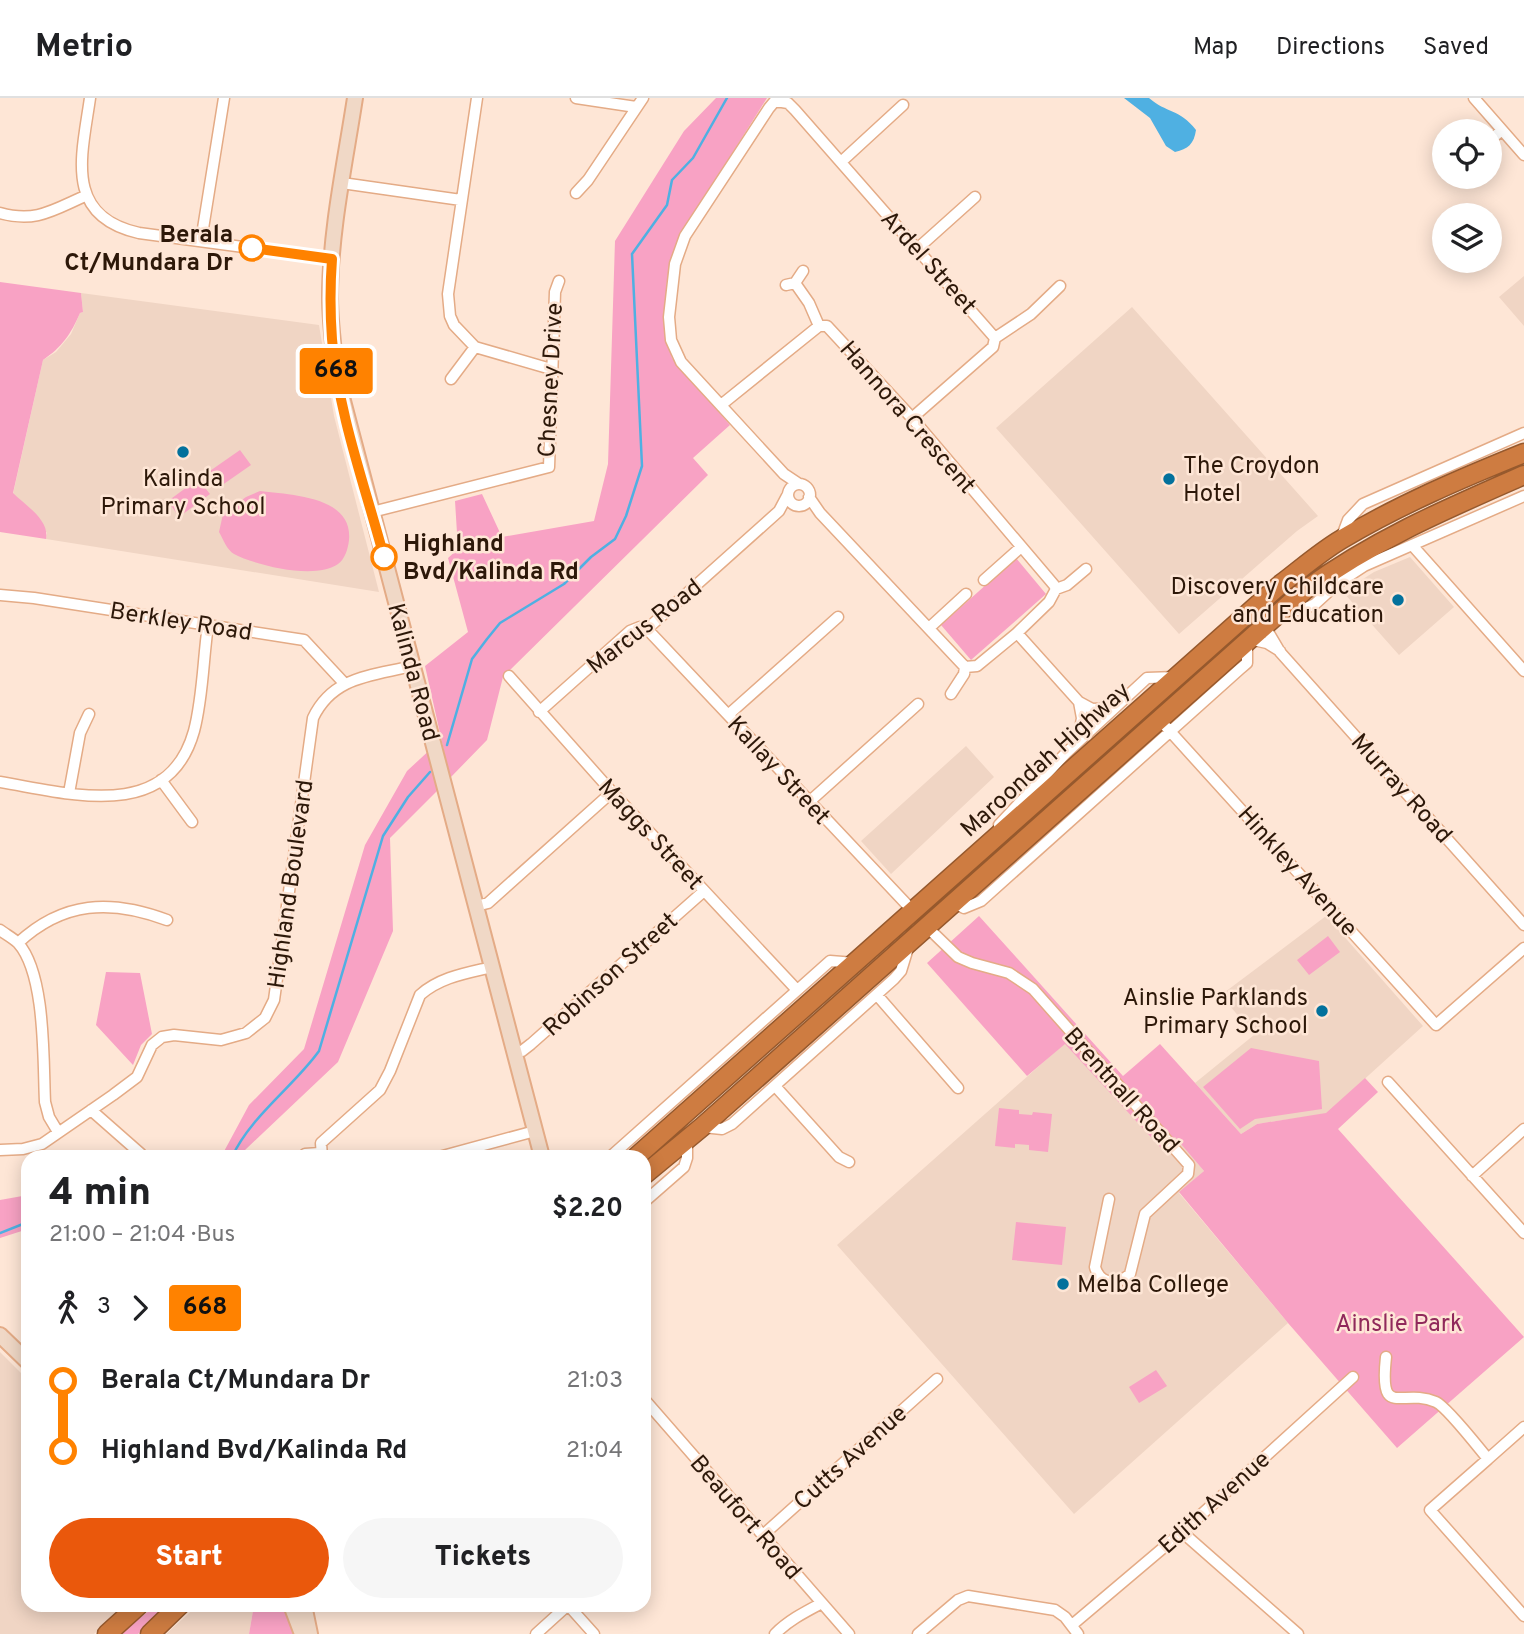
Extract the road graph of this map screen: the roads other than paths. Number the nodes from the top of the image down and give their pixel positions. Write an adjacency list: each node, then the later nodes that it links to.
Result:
1 (90, 98): 17 (street)
2 (223, 98): 21 (street)
3 (355, 98): 15 (street, Kalinda Road)
4 (477, 98): 19 (street)
5 (576, 98): 10 (street)
6 (643, 98): 10 (street)
7 (1474, 98): 11 (street)
8 (782, 100): 14 (street, Ardel Street); 32 (street)
9 (903, 105): 14 (street)
10 (636, 107): 16 (street)
11 (1492, 119)
12 (1502, 130): 13 (street)
13 (1524, 155)
14 (841, 162): 22 (street, Ardel Street)
15 (342, 183): 19 (street); 23 (street, Kalinda Road)
16 (576, 193)
17 (85, 196): 20 (street); 21 (street)
18 (975, 197): 22 (street)
19 (461, 200): 29 (street)
20 (0, 214)
21 (201, 241): 23 (street)
22 (917, 249): 28 (street, Ardel Street)
23 (332, 259): 44 (street, Kalinda Road)
24 (803, 271): 27 (street)
25 (559, 281): 30 (street, Chesney Drive)
26 (1060, 286): 28 (street)
27 (819, 326): 32 (street, Hannora Crescent); 33 (street, Hannora Crescent)
28 (995, 338): 33 (street, Ardel Street)
29 (475, 347): 30 (street); 31 (street)
30 (551, 369): 44 (street, Chesney Drive)
31 (451, 379)
32 (721, 405): 36 (street)
33 (912, 418): 48 (street, Hannora Crescent)
34 (1524, 433): 46 (street)
35 (1524, 453): 46 (highway, Maroondah Highway)
36 (784, 474): 38 (street); 39 (street)
37 (1524, 475): 54 (highway, Maroondah Highway)
38 (799, 484): 39 (street); 41 (street)
39 (788, 492): 42 (street); 43 (street, Marcus Road)
40 (1524, 496): 47 (street)
41 (809, 497): 42 (street); 45 (street)
42 (799, 506): 43 (street, Marcus Road); 45 (street)
43 (779, 511): 60 (street, Marcus Road)
44 (372, 512): 64 (street, Kalinda Road)
45 (820, 513): 59 (street)
46 (1340, 540): 55 (highway, Maroondah Highway)
47 (1412, 545): 54 (street); 66 (street)
48 (1020, 548): 50 (street); 51 (street, Hannora Crescent)
49 (1086, 569): 51 (street)
50 (984, 580)
51 (1056, 589): 61 (street)
52 (966, 594): 59 (street)
53 (0, 595): 57 (street, Berkley Road)
54 (1281, 610): 58 (highway, Maroondah Highway)
55 (1246, 615): 58 (highway); 68 (highway, Maroondah Highway)
56 (838, 617): 76 (street)
57 (208, 625): 69 (street, Berkley Road); 79 (street)
58 (1264, 625): 62 (highway, Maroondah Highway); 63 (street, Murray Road)
59 (929, 628): 65 (street)
60 (648, 629): 74 (street, Marcus Road); 76 (street, Kallay Street)
61 (1017, 633): 65 (street); 71 (street)
62 (1248, 640): 63 (street, Murray Road); 77 (highway, Maroondah Highway)
63 (1280, 652): 90 (street, Murray Road)
64 (412, 666): 69 (street, Highland Boulevard); 87 (street, Kalinda Road)
65 (965, 667): 70 (street)
66 (1524, 671)
67 (509, 676): 74 (street, Maggs Street)
68 (1176, 677): 73 (street); 85 (highway, Maroondah Highway)
69 (344, 683): 104 (street, Highland Boulevard)
70 (951, 694)
71 (1079, 702): 73 (street); 78 (street)
72 (918, 704): 83 (street)
73 (1114, 708): 78 (street)
74 (539, 712): 81 (street, Maggs Street)
75 (89, 714): 82 (street)
76 (728, 715): 83 (street, Kallay Street)
77 (1165, 725): 91 (highway, Maroondah Highway); 95 (street, Hinkley Avenue)
78 (1078, 741): 85 (street)
79 (161, 780): 82 (street); 84 (street)
80 (0, 782): 82 (street)
81 (612, 792): 86 (street, Maggs Street); 87 (street)
82 (69, 793)
83 (809, 802): 88 (street, Kallay Street)
84 (192, 822)
85 (979, 851): 88 (highway, Maroondah Highway)
86 (704, 891): 98 (street, Maggs Street); 100 (street, Robinson Street)
87 (476, 906): 97 (street, Kalinda Road)
88 (912, 910): 91 (highway); 96 (highway, Maroondah Highway)
89 (167, 919): 94 (street)
90 (1524, 925)
91 (926, 926): 93 (highway, Maroondah Highway); 121 (street, Brentnall Road)
92 (0, 930): 94 (street)
93 (909, 941): 99 (street); 105 (highway, Maroondah Highway)
94 (18, 943): 108 (street)
95 (1524, 948)
96 (855, 963): 98 (street); 116 (highway, Maroondah Highway)
97 (492, 967): 100 (street, Kalinda Road); 112 (street)
98 (797, 990): 115 (street)
99 (877, 995): 102 (street); 103 (street)
100 (514, 1053): 107 (street, Kalinda Road)
101 (1388, 1082): 119 (street)
102 (775, 1086): 105 (street); 117 (street)
103 (958, 1088)
104 (91, 1110): 108 (street, Highland Boulevard); 111 (street)
105 (702, 1127): 109 (highway, Maroondah Highway)
106 (1524, 1129): 119 (street)
107 (535, 1131): 113 (street); 114 (street, Kalinda Road)
108 (58, 1132): 110 (street, Highland Boulevard)
109 (687, 1140): 118 (highway, Maroondah Highway); 120 (street)
110 (0, 1150)
111 (136, 1150)
112 (321, 1150)
113 (465, 1150)
114 (540, 1150)
115 (618, 1150)
116 (644, 1150)
117 (849, 1162)
118 (651, 1169)
119 (1472, 1176): 122 (street)
120 (651, 1196)
121 (1109, 1199)
122 (1524, 1233)
123 (0, 1335): 124 (street)
124 (21, 1355)
125 (1386, 1357): 130 (street)
126 (1353, 1377): 131 (street, Edith Avenue)
127 (937, 1379): 132 (street, Cutts Avenue)
128 (651, 1407): 132 (street, Beaufort Road)
129 (1524, 1427): 130 (street)
130 (1488, 1459): 140 (street)
131 (1182, 1532): 141 (street, Edith Avenue); 151 (street)
132 (763, 1535): 133 (street, Beaufort Road)
133 (822, 1603): 148 (street); 149 (street, Beaufort Road)
134 (131, 1612): 142 (highway)
135 (173, 1612): 143 (highway)
136 (301, 1612): 144 (street)
137 (303, 1612): 145 (street)
138 (560, 1612): 146 (street)
139 (574, 1612): 147 (street)
140 (1524, 1616)
141 (1075, 1629): 150 (street)
142 (107, 1634)
143 (150, 1634)
144 (302, 1634)
145 (310, 1634)
146 (536, 1634)
147 (594, 1634)
148 (775, 1634)
149 (849, 1634)
150 (918, 1634)
151 (1298, 1634)

